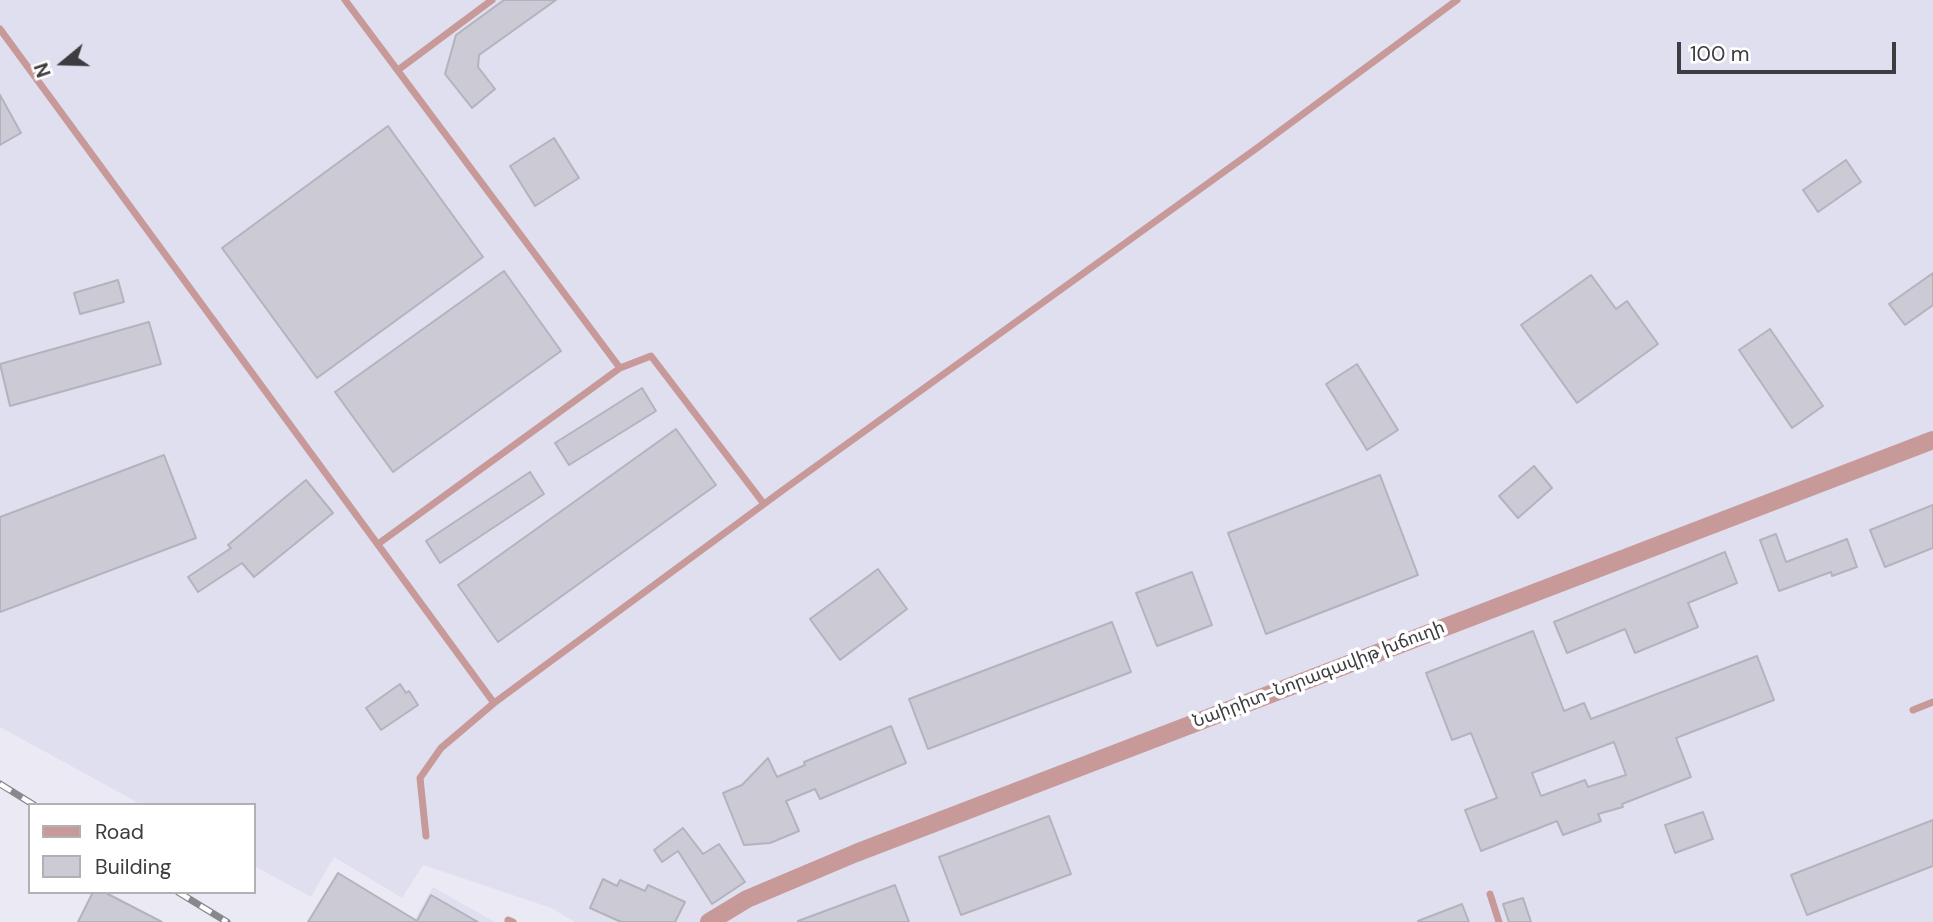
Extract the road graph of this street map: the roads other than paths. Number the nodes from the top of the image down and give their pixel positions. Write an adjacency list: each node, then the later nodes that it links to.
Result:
1 (345, 0): 5 (lane)
2 (492, 0): 5 (lane)
3 (1457, 0): 8 (lane)
4 (0, 29): 9 (lane)
5 (398, 70): 6 (lane)
6 (620, 368): 8 (lane); 9 (lane)
7 (1933, 440): 15 (street, Նաիրիտ-Նորագավիթ խճուղի)
8 (764, 504): 11 (lane)
9 (378, 544): 11 (lane)
10 (1933, 702): 12 (lane)
11 (494, 703): 13 (lane)
12 (1913, 710)
13 (426, 836)
14 (1490, 894): 16 (lane)
15 (709, 922)
16 (1499, 922)

